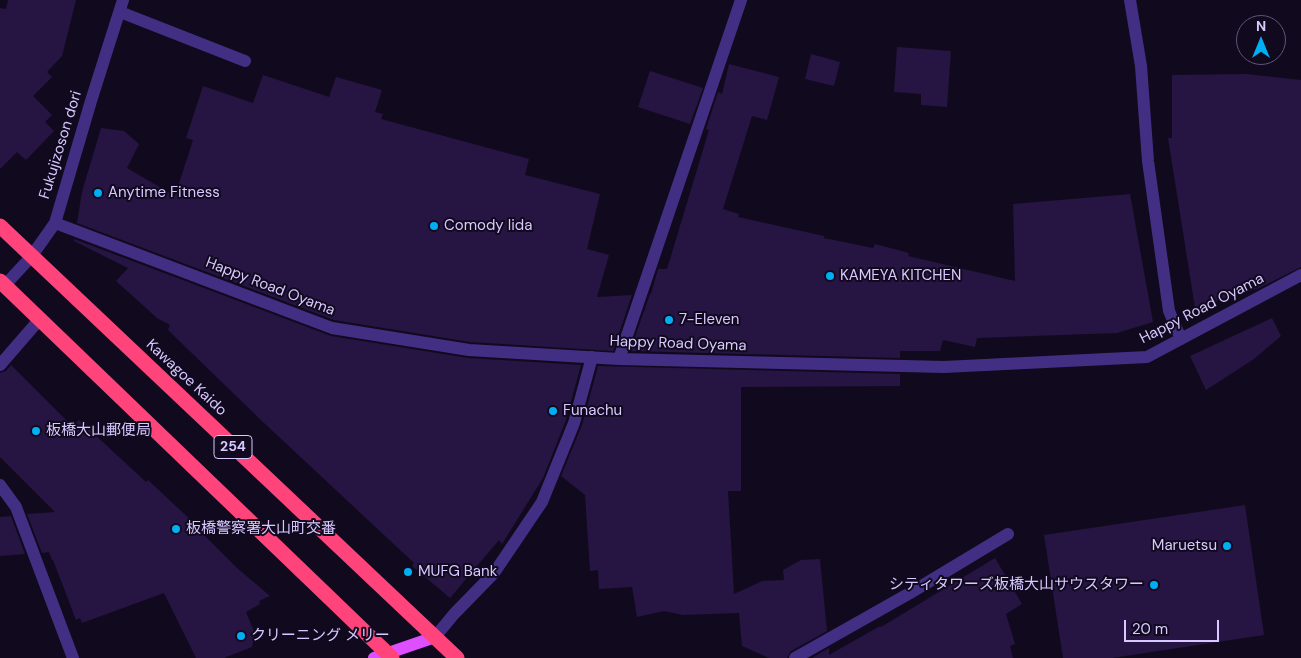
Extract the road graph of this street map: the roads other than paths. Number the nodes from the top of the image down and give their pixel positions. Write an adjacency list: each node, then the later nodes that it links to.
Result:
1 (741, 0): 13 (street)
2 (1130, 0): 11 (street)
3 (122, 6): 4 (street); 5 (street, Fukujizoson dori)
4 (245, 60)
5 (55, 223): 7 (street, Fukujizoson dori); 12 (street, Happy Road Oyama)
6 (0, 226): 7 (highway, Kawagoe Kaido / 254)
7 (31, 257): 9 (street, Fukujizoson dori); 17 (highway, Kawagoe Kaido / 254)
8 (1301, 275): 11 (street, Happy Road Oyama)
9 (2, 283): 10 (highway, 254)
10 (39, 320): 14 (street); 18 (highway, 254)
11 (1181, 339): 13 (street, Happy Road Oyama)
12 (592, 357): 13 (street, Happy Road Oyama); 17 (street)
13 (619, 359)
14 (0, 365)
15 (0, 485): 19 (street)
16 (1008, 534): 21 (street)
17 (435, 637): 18 (main road); 20 (highway, Kawagoe Kaido / 254)
18 (386, 657)
19 (73, 658)
20 (457, 658)
21 (796, 658)

